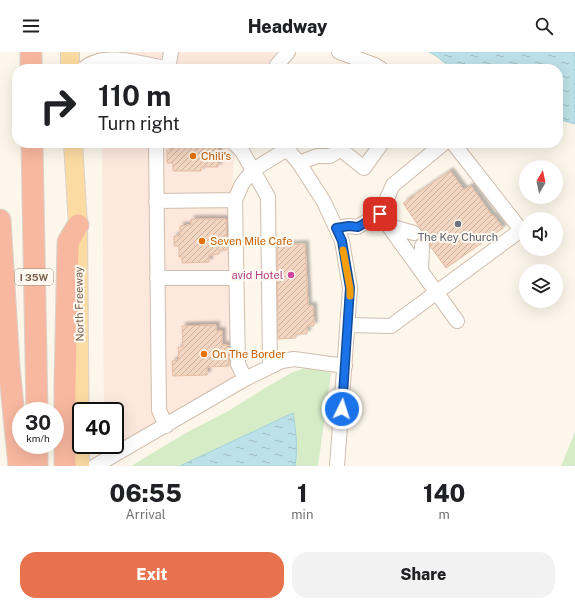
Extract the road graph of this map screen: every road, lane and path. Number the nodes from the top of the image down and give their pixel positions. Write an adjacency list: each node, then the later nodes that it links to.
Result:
1 (31, 52): 8 (highway)
2 (70, 52): 9 (main road)
3 (103, 52): 7 (street)
4 (171, 52): 12 (street)
5 (288, 52): 13 (street)
6 (339, 52): 14 (street)
7 (123, 60): 10 (street); 11 (street)
8 (31, 64)
9 (70, 64)
10 (89, 64)
11 (143, 64)
12 (170, 64)
13 (278, 64)
14 (372, 64)
15 (32, 148): 46 (highway, I 35W)
16 (73, 148): 32 (main road, North Freeway)
17 (156, 148): 29 (street)
18 (239, 148): 27 (street)
19 (282, 148): 27 (street)
20 (287, 148): 26 (street)
21 (339, 148): 26 (street)
22 (343, 148): 23 (street)
23 (378, 148)
24 (438, 148): 30 (street)
25 (457, 148): 40 (street)
26 (299, 163): 34 (street)
27 (253, 170): 28 (street); 44 (street)
28 (235, 200): 29 (street); 39 (street)
29 (156, 201): 38 (street)
30 (380, 214): 33 (street); 34 (street)
31 (0, 220): 49 (highway)
32 (78, 225): 51 (highway); 52 (main road, North Freeway)
33 (389, 226): 35 (street); 37 (street)
34 (336, 228): 42 (street)
35 (414, 233)
36 (422, 246): 37 (street)
37 (420, 270): 40 (street)
38 (157, 278): 39 (street); 47 (street)
39 (237, 278): 45 (street)
40 (437, 292): 41 (street); 42 (street)
41 (457, 321)
42 (348, 325): 43 (street)
43 (345, 366): 44 (street); 54 (street)
44 (270, 367): 45 (street)
45 (245, 379): 47 (street)
46 (37, 402)
47 (166, 426): 53 (street)
48 (37, 454): 50 (highway)
49 (19, 466)
50 (38, 466)
51 (65, 466)
52 (80, 466)
53 (95, 466)
54 (337, 466)

